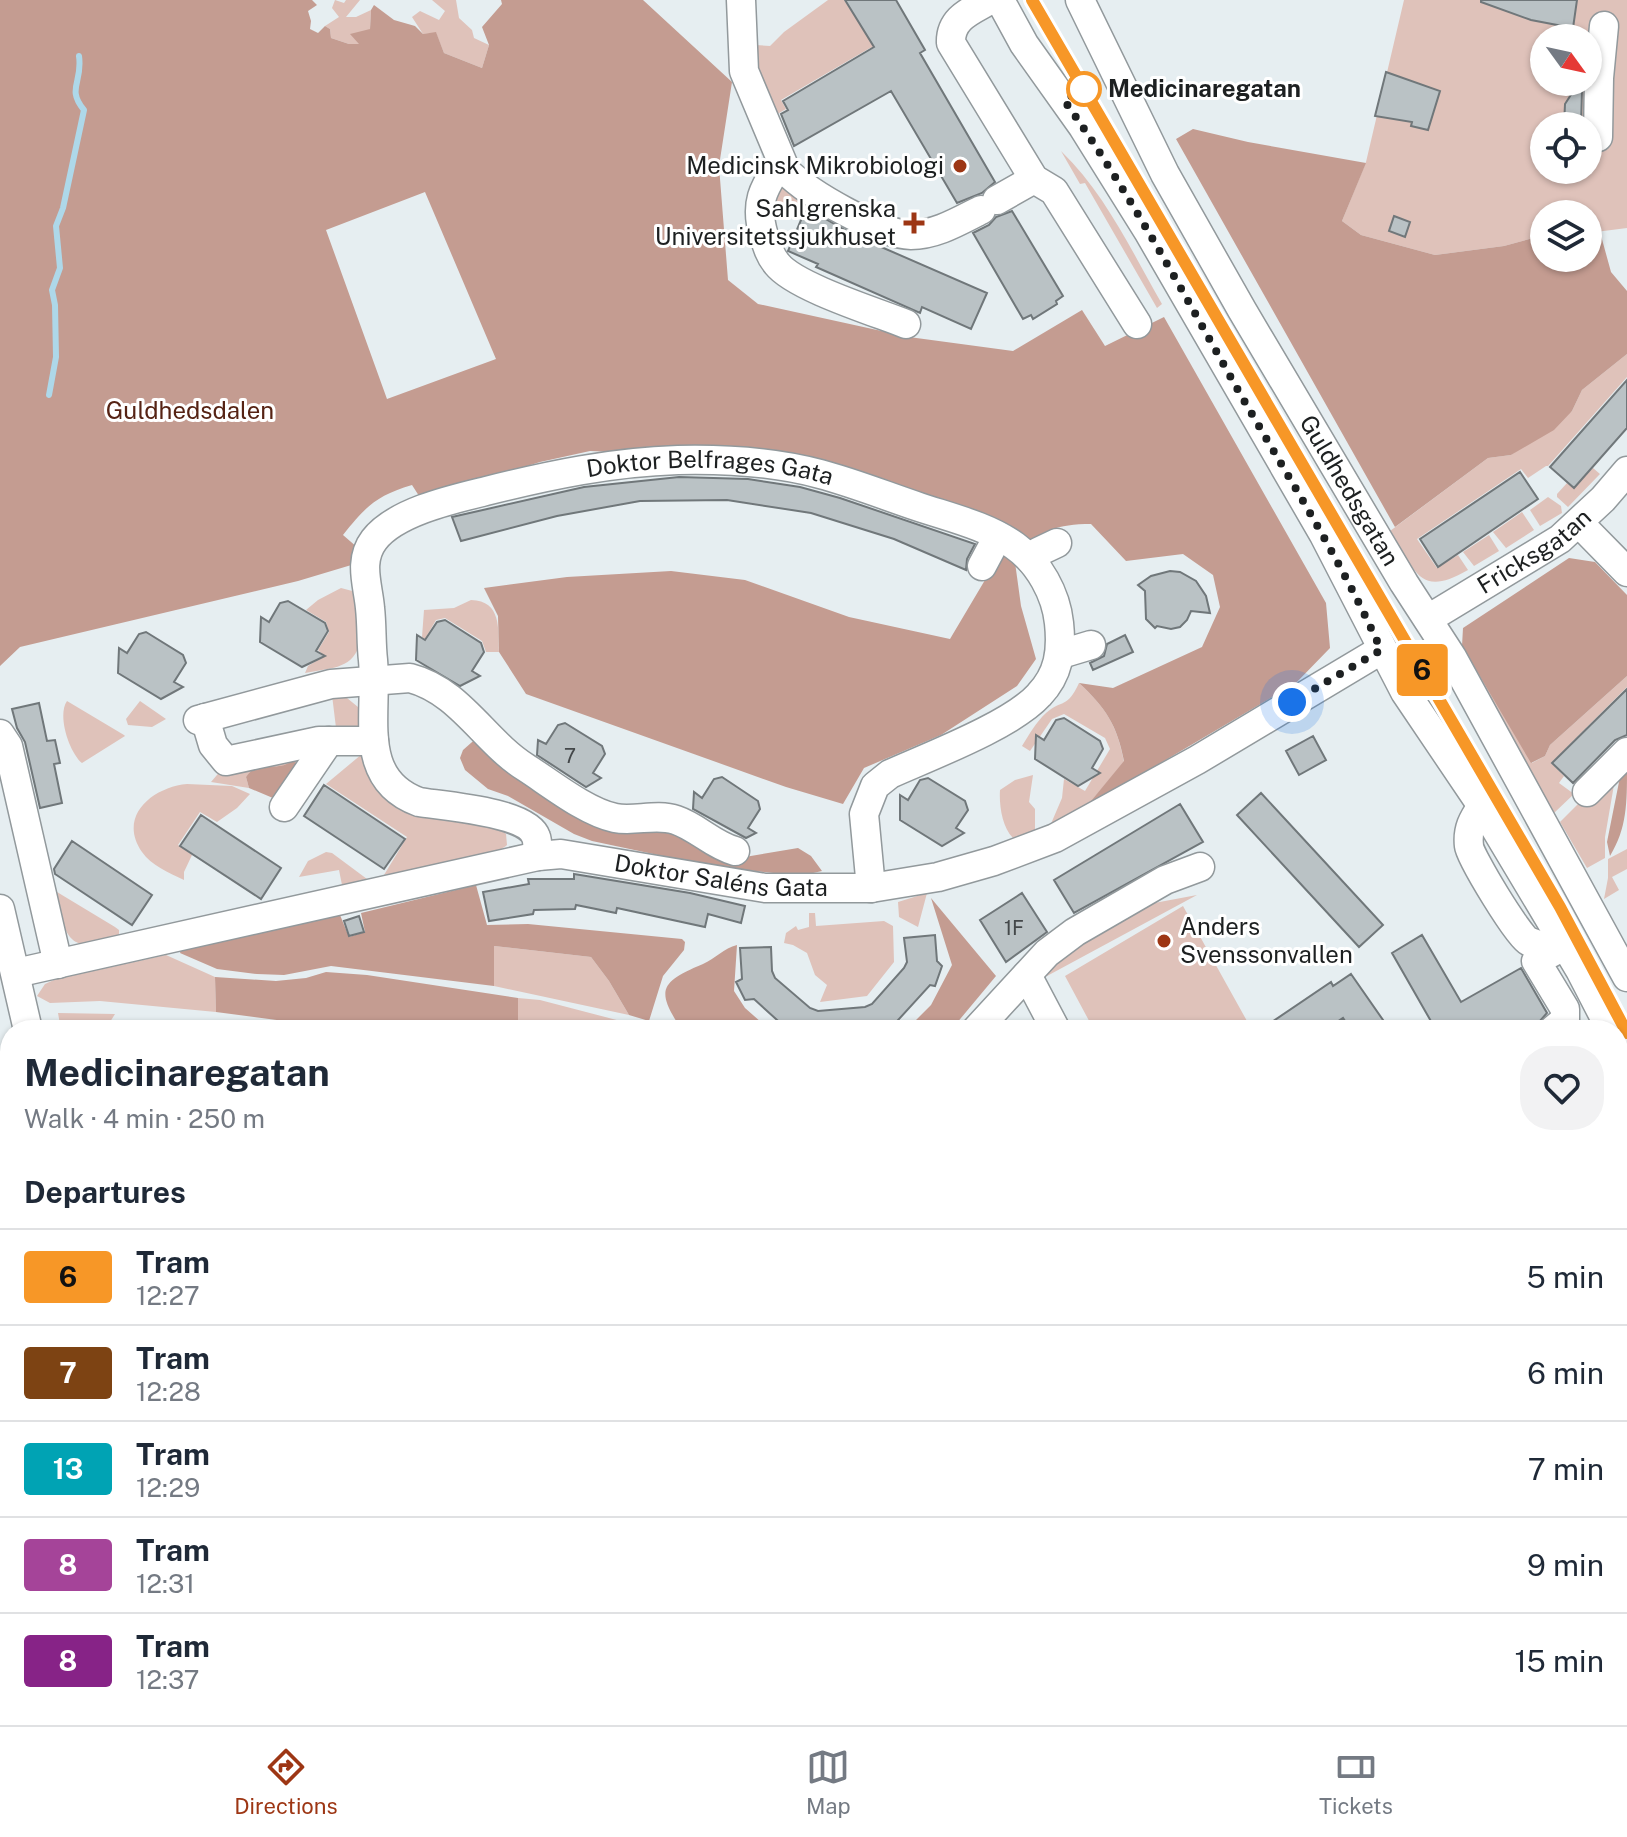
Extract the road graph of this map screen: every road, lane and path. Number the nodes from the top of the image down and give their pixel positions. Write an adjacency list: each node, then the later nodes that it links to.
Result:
1 (741, 0): 7 (street)
2 (990, 0): 8 (street)
3 (1000, 0): 20 (street, Guldhedsgatan)
4 (1080, 0): 18 (street, Guldhedsgatan)
5 (1604, 26): 6 (street)
6 (1598, 112)
7 (781, 162): 8 (street); 9 (street)
8 (1034, 179): 10 (street)
9 (906, 324)
10 (1137, 324)
11 (1627, 471): 12 (street, Fricksgatan)
12 (1579, 523): 17 (street); 18 (street, Fricksgatan)
13 (998, 536): 15 (street, Doktor Belfrages Gata); 16 (street); 22 (street, Doktor Belfrages Gata)
14 (1057, 543): 15 (street)
15 (1031, 560): 21 (street, Doktor Belfrages Gata)
16 (982, 566)
17 (1627, 572)
18 (1428, 619): 38 (street, Guldhedsgatan)
19 (1091, 645): 21 (street)
20 (1381, 650): 32 (street, Doktor Saléns Gata); 34 (street, Guldhedsgatan)
21 (1061, 654): 32 (street)
22 (375, 681): 24 (street); 25 (street, Doktor Belfrages Gata); 29 (street)
23 (0, 734): 35 (street)
24 (329, 741): 25 (street); 28 (street)
25 (374, 741): 30 (street, Doktor Belfrages Gata)
26 (1627, 752): 27 (street)
27 (1587, 792)
28 (284, 807)
29 (735, 851)
30 (538, 856): 32 (street, Doktor Saléns Gata); 35 (street, Doktor Saléns Gata)
31 (1200, 867): 36 (street)
32 (871, 888)
33 (0, 909): 37 (street)
34 (1565, 945): 42 (street); 43 (street, Guldhedsgatan)
35 (58, 964): 37 (street, Doktor Saléns Gata)
36 (1033, 969): 40 (street); 41 (street)
37 (16, 973): 39 (street)
38 (1627, 977)
39 (26, 1020)
40 (985, 1020)
41 (1052, 1020)
42 (1565, 1020)
43 (1606, 1020)

